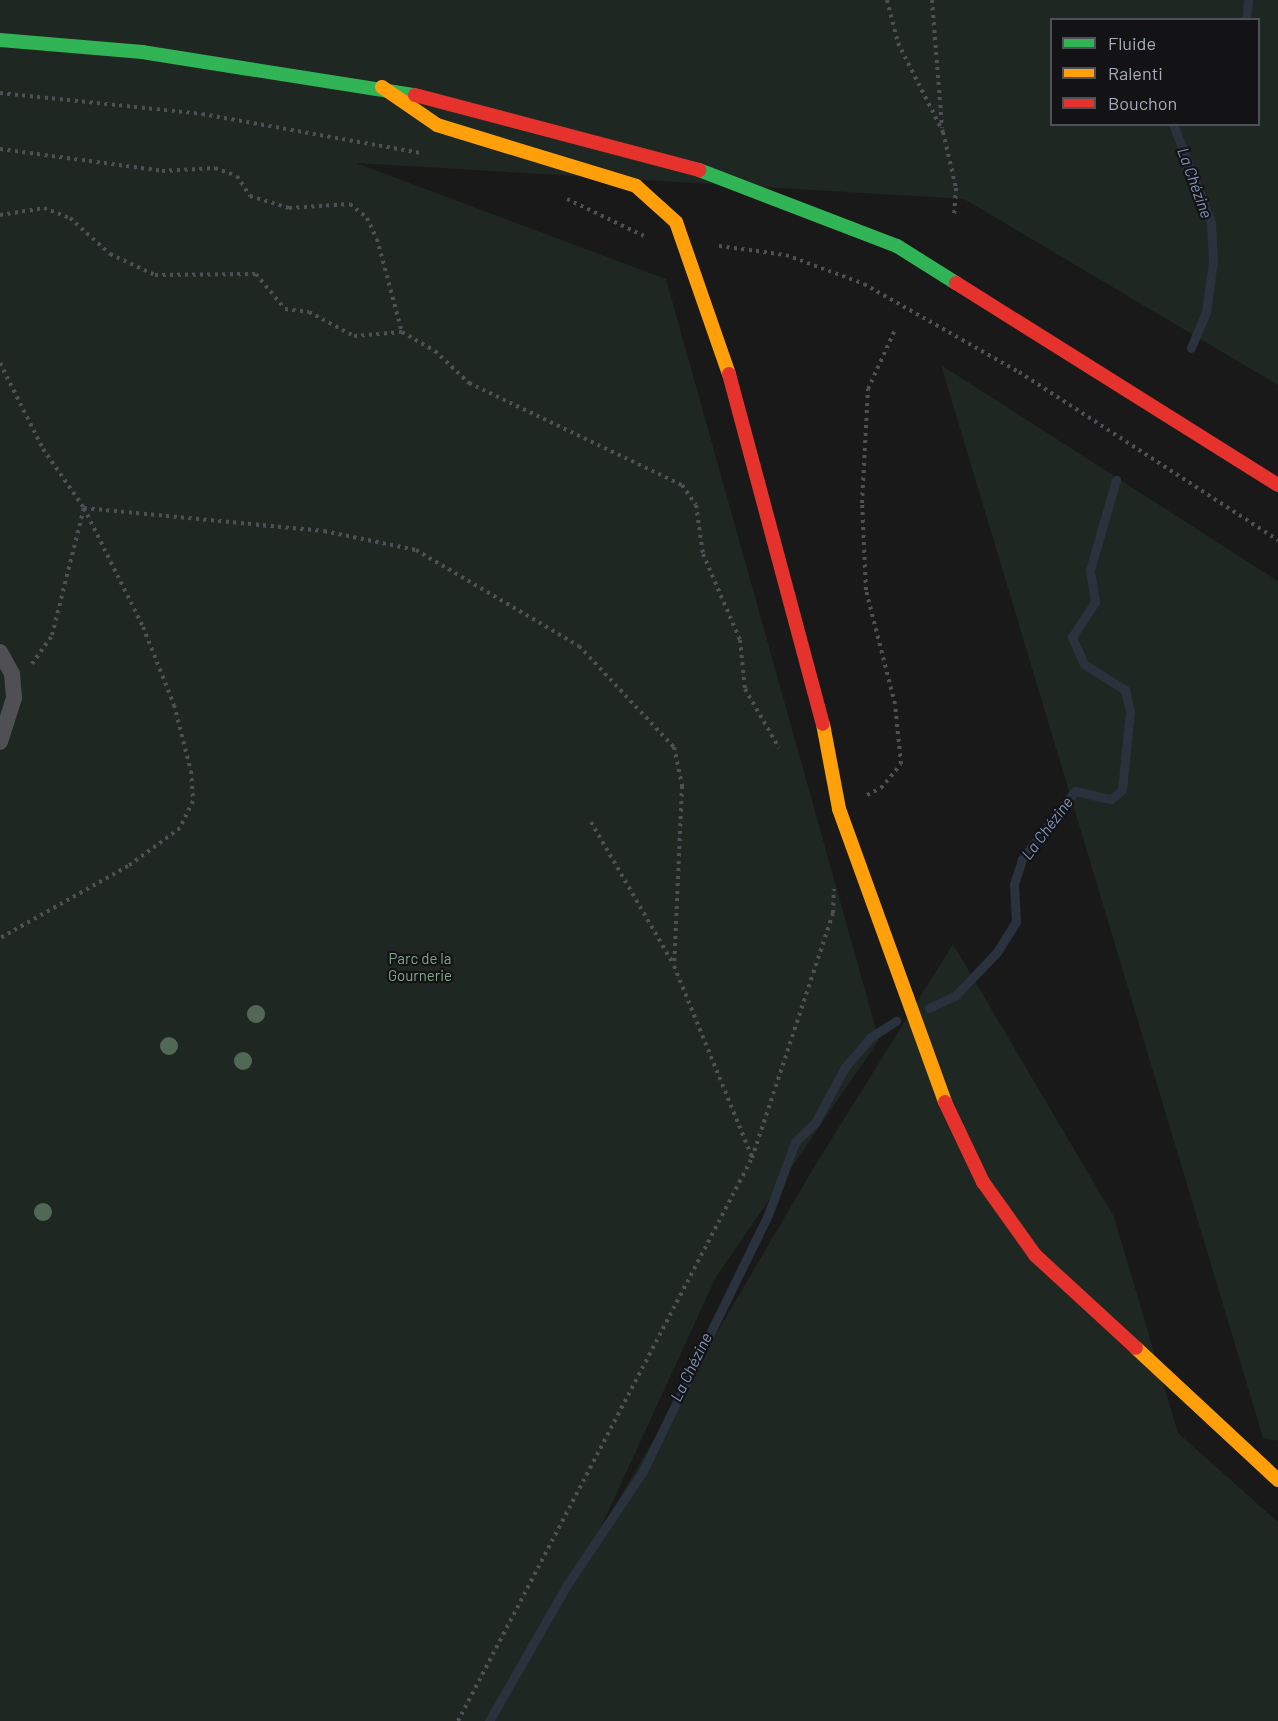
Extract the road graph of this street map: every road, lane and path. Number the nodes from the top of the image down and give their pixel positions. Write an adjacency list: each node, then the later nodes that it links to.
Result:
1 (887, 0): 5 (path)
2 (932, 0): 5 (path)
3 (0, 40): 4 (street)
4 (382, 87): 12 (street); 18 (street)
5 (943, 132): 8 (path)
6 (0, 149): 9 (path)
7 (0, 215): 9 (path)
8 (954, 217)
9 (402, 332): 17 (path)
10 (894, 332): 18 (path)
11 (0, 363): 13 (path)
12 (1278, 485)
13 (84, 508): 15 (path); 21 (path); 22 (path)
14 (0, 652): 15 (lane)
15 (14, 690): 16 (lane)
16 (0, 742)
17 (779, 748)
18 (839, 809): 24 (street)
19 (591, 822): 22 (path)
20 (835, 878): 23 (path)
21 (0, 938)
22 (674, 966): 23 (path)
23 (752, 1158): 25 (path)
24 (1278, 1480)
25 (458, 1721)

